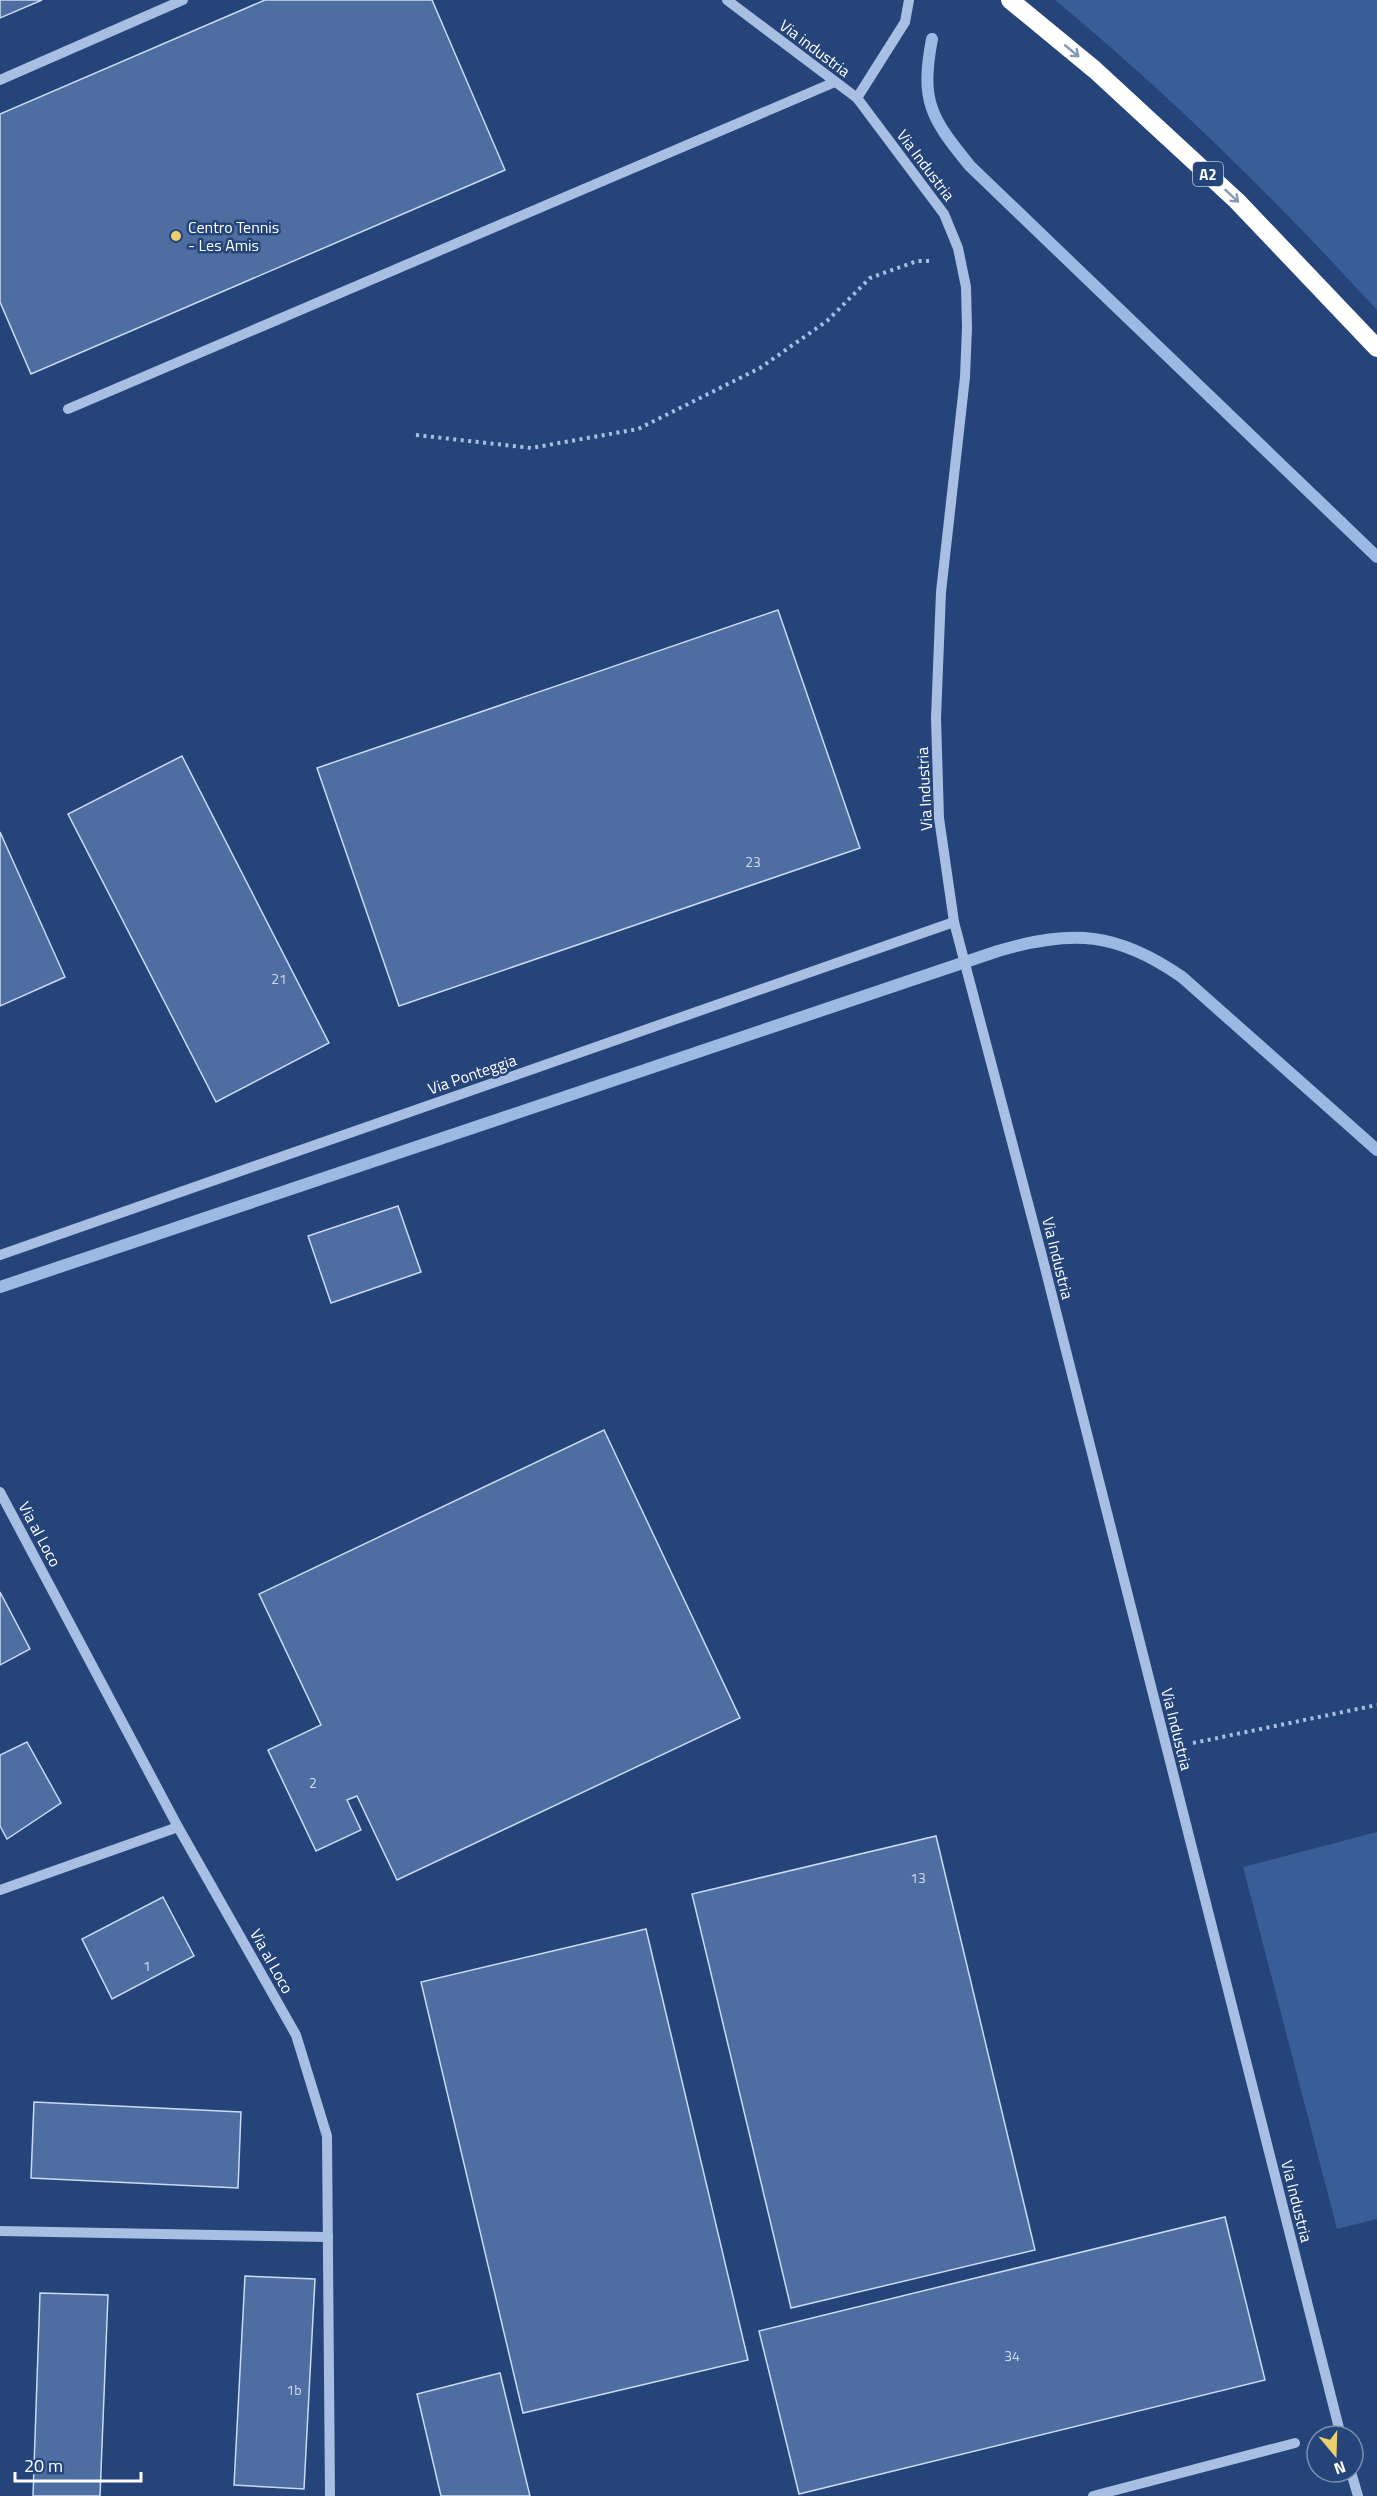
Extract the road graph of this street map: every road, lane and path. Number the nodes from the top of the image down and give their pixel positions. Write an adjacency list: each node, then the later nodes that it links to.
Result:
1 (183, 0): 5 (street)
2 (727, 0): 6 (street, Via industria)
3 (909, 0): 7 (street)
4 (1010, 0): 9 (highway, A2, one-way to 9)
5 (0, 80)
6 (835, 82): 7 (street, Via industria); 10 (street)
7 (856, 98): 8 (street, Via Industria)
8 (960, 262): 11 (path); 12 (street, Via Industria)
9 (1377, 348)
10 (68, 409)
11 (416, 435)
12 (954, 922): 13 (street, Via Ponteggia); 16 (street, Via Industria)
13 (0, 1255)
14 (2, 1499): 17 (street, Via al Loco)
15 (1377, 1705): 16 (path)
16 (1167, 1749): 21 (street, Via Industria)
17 (178, 1827): 18 (street); 20 (street, Via al Loco)
18 (0, 1890)
19 (0, 2231): 20 (street)
20 (328, 2237): 23 (street, Via al Loco)
21 (1338, 2424)
22 (1295, 2443): 24 (street)
23 (330, 2496)
24 (1093, 2496)

